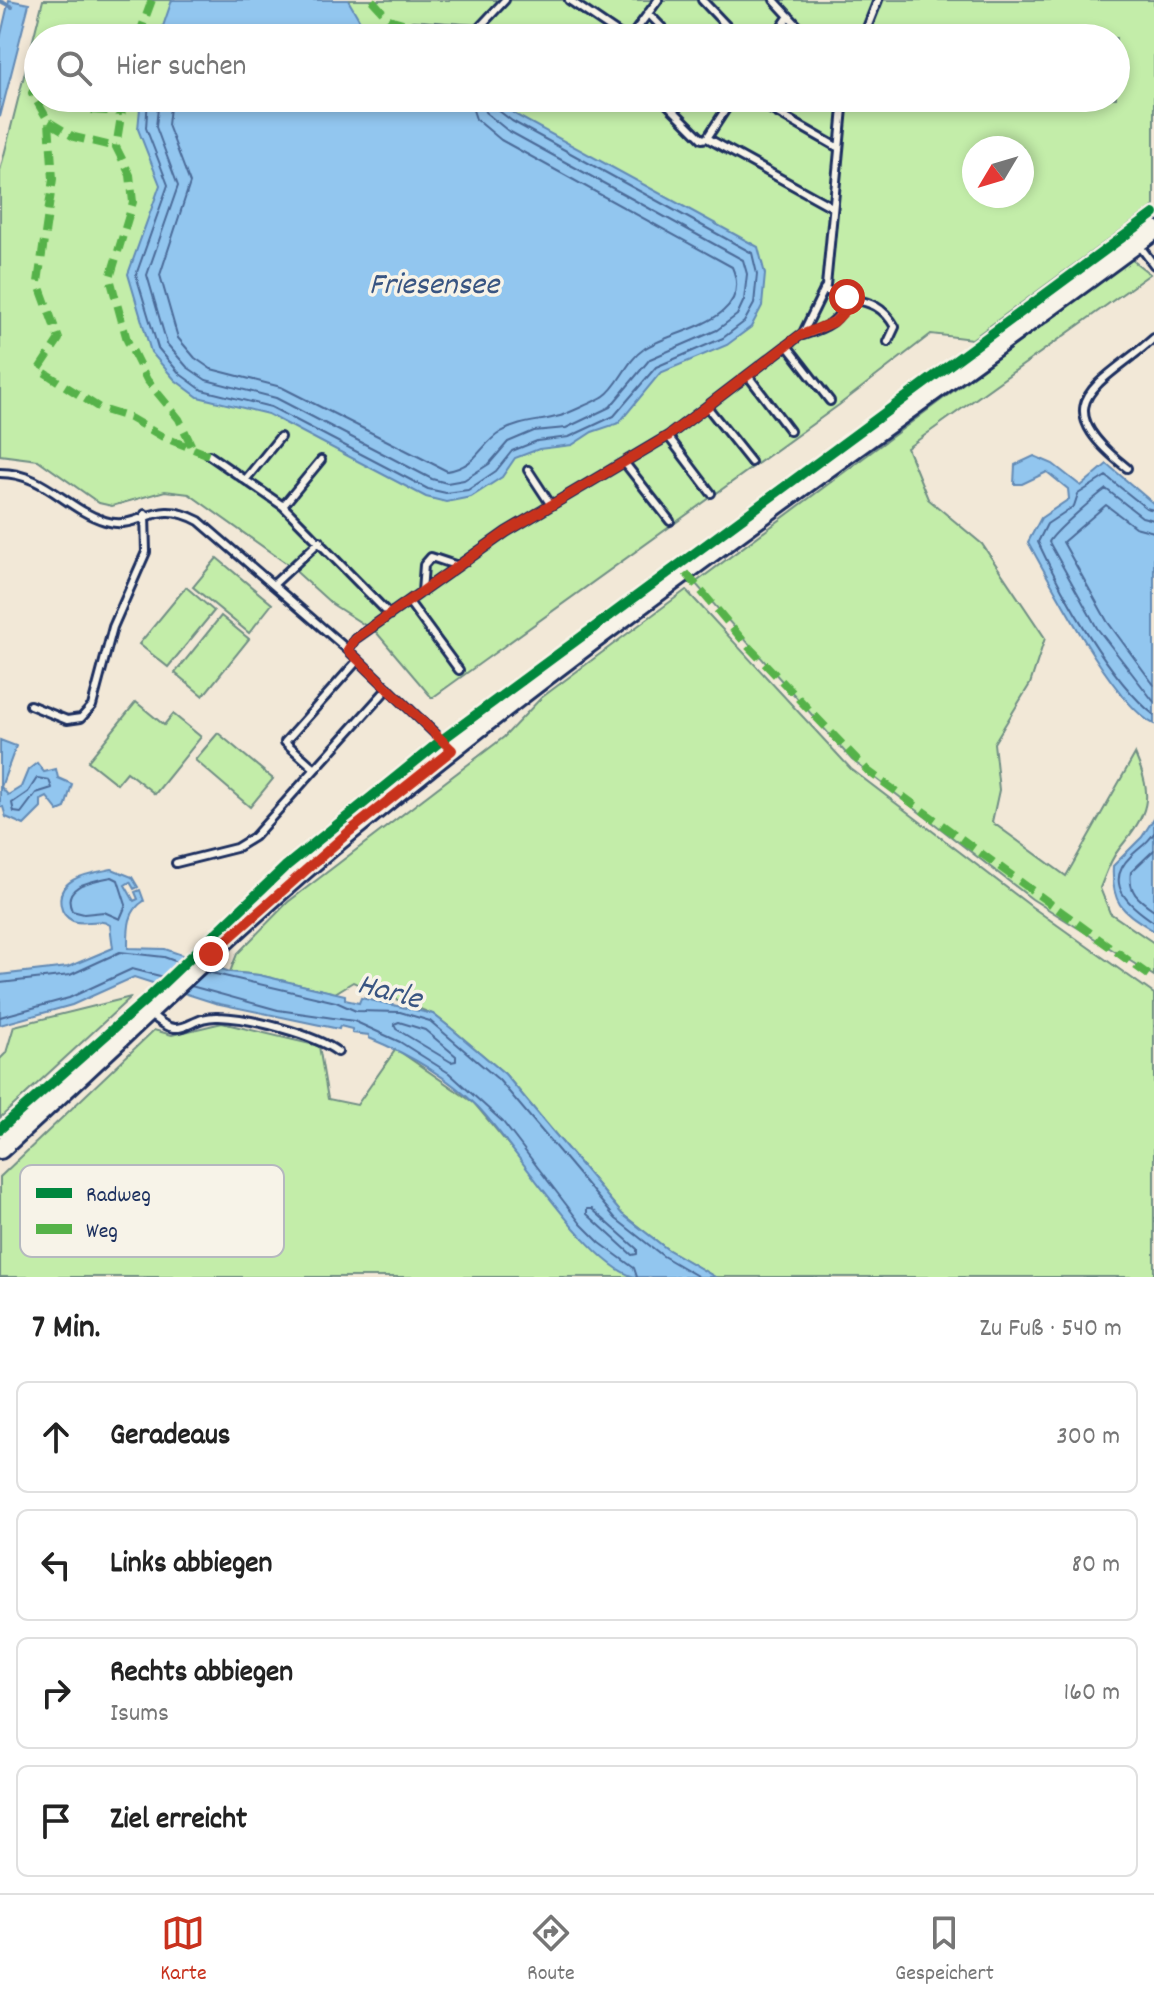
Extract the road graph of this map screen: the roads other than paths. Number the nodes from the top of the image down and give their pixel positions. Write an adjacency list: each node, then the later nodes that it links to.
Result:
1 (505, 0): 9 (lane)
2 (569, 0): 10 (lane)
3 (658, 0): 7 (lane)
4 (702, 0): 13 (lane)
5 (774, 0): 8 (lane)
6 (878, 0): 16 (lane)
7 (648, 13): 11 (lane); 12 (lane)
8 (789, 16): 14 (lane); 15 (lane)
9 (483, 24)
10 (606, 24)
11 (639, 24)
12 (659, 24)
13 (725, 24)
14 (784, 24)
15 (796, 24)
16 (869, 24)
17 (674, 112): 21 (lane)
18 (723, 112): 21 (lane)
19 (776, 112): 22 (lane)
20 (842, 112): 22 (lane)
21 (707, 138): 23 (lane)
22 (837, 147): 23 (lane)
23 (832, 207): 27 (lane)
24 (1154, 230): 25 (main road)
25 (1137, 243): 26 (lane); 63 (main road)
26 (1154, 265)
27 (824, 289): 28 (lane); 29 (lane)
28 (847, 297): 29 (lane); 31 (lane)
29 (799, 336): 32 (lane)
30 (1154, 338): 43 (lane)
31 (888, 342)
32 (788, 347): 33 (lane); 34 (lane)
33 (749, 377): 35 (lane); 36 (lane)
34 (830, 401)
35 (708, 408): 37 (lane); 42 (lane)
36 (790, 431)
37 (668, 436): 41 (lane); 47 (lane)
38 (280, 437): 46 (lane)
39 (209, 455): 46 (lane)
40 (321, 460): 49 (lane)
41 (624, 462): 48 (lane); 51 (lane)
42 (751, 462)
43 (1127, 468)
44 (528, 470): 48 (lane)
45 (0, 473): 50 (lane)
46 (246, 479): 49 (lane)
47 (711, 493)
48 (551, 505): 53 (lane)
49 (283, 506): 52 (lane)
50 (145, 514): 54 (lane); 62 (lane)
51 (670, 521)
52 (320, 541): 54 (lane); 57 (lane)
53 (458, 566): 55 (lane); 55 (lane)
54 (273, 585): 58 (lane)
55 (422, 592): 56 (lane)
56 (409, 602): 57 (lane); 60 (lane)
57 (390, 615): 58 (lane)
58 (348, 650): 59 (lane)
59 (358, 660): 61 (lane); 64 (lane)
60 (459, 670)
61 (388, 688): 63 (lane); 64 (lane)
62 (30, 705)
63 (452, 750): 66 (main road)
64 (314, 768): 65 (lane)
65 (176, 863)
66 (154, 1006): 67 (lane); 68 (main road)
67 (338, 1052)
68 (0, 1149)

